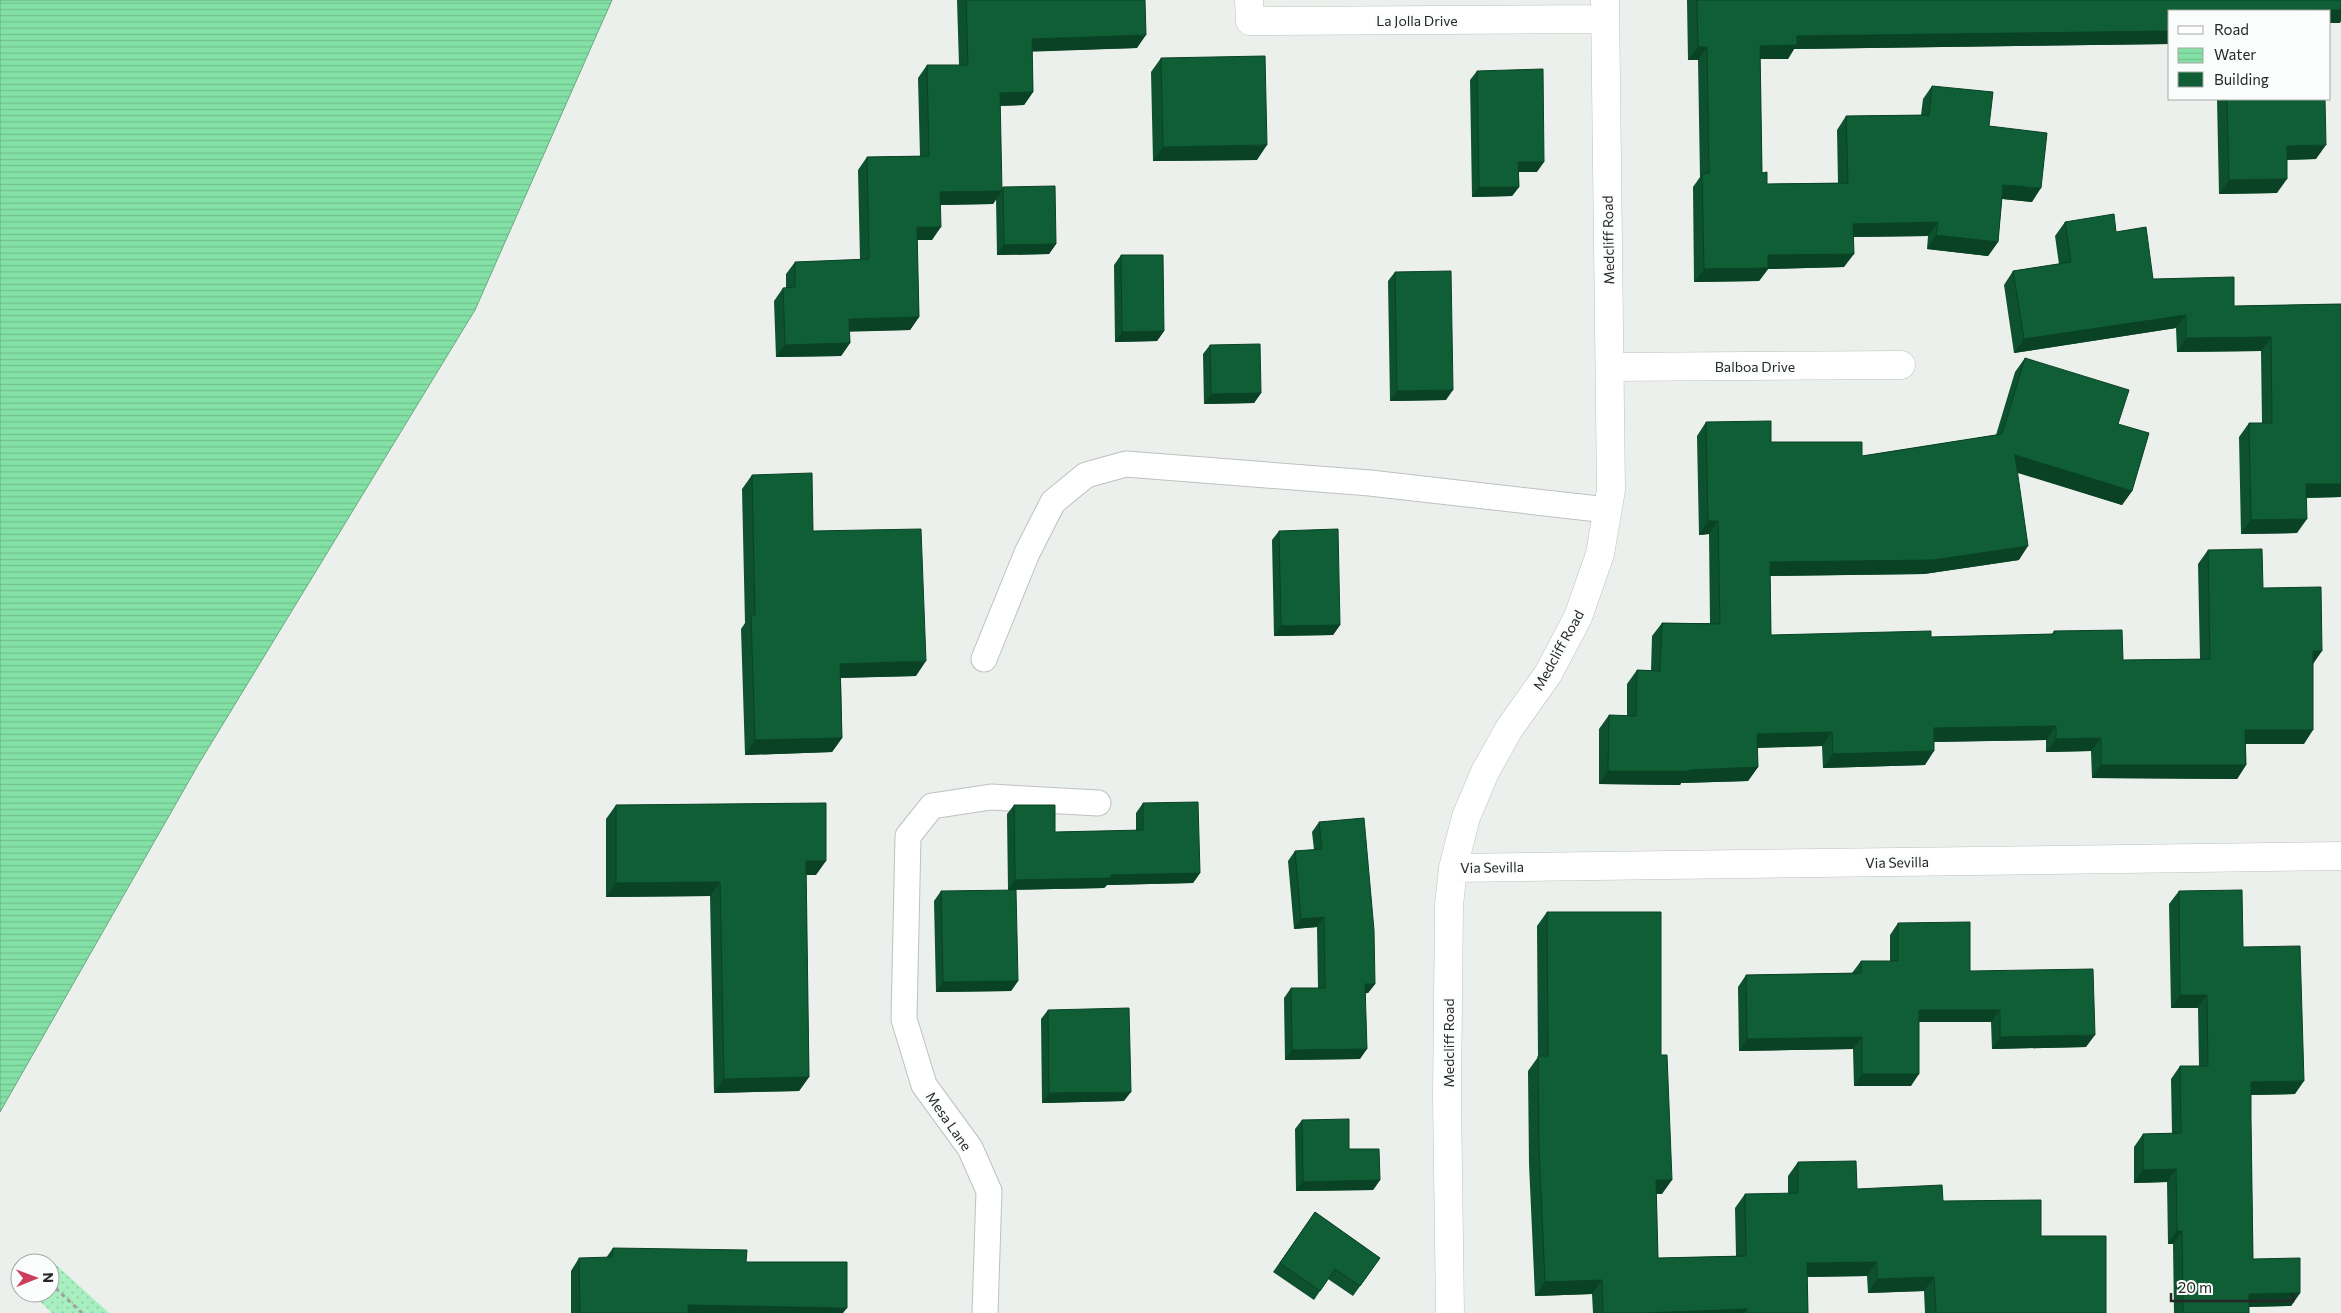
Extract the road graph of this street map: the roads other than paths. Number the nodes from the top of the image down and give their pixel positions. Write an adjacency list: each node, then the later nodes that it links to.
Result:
1 (1249, 0): 2 (street, La Jolla Drive)
2 (1605, 9): 4 (street, Medcliff Road)
3 (1901, 365): 4 (street, Balboa Drive)
4 (1610, 366): 5 (street, Medcliff Road)
5 (1607, 510): 6 (lane); 9 (street, Medcliff Road)
6 (984, 659)
7 (1098, 803): 10 (lane, Mesa Lane)
8 (2341, 856): 9 (street, Via Sevilla)
9 (1453, 868): 11 (street, Medcliff Road)
10 (985, 1313)
11 (1450, 1313)

